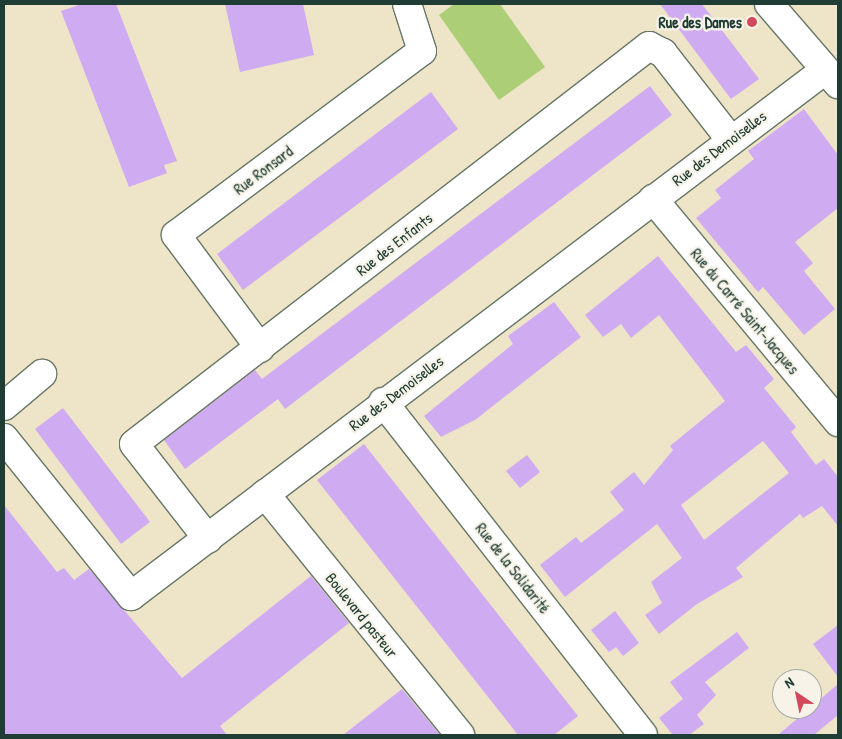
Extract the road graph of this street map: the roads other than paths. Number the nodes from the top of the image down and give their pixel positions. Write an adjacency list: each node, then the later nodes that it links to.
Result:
1 (407, 4): 6 (street, Rue Ronsard)
2 (768, 4): 3 (street)
3 (831, 77): 4 (street, Rue des Demoiselles)
4 (730, 139): 5 (street, Rue des Demoiselles); 6 (street, Rue des Enfants)
5 (653, 199): 8 (street, Rue des Demoiselles); 10 (street, Rue du Carré Saint-Jacques)
6 (260, 348): 13 (street, Rue des Enfants)
7 (42, 374): 9 (street)
8 (383, 402): 12 (street, Rue des Demoiselles); 15 (street, Rue de la Solidarité)
9 (4, 406)
10 (838, 422)
11 (4, 438): 13 (street, Rue des Demoiselles)
12 (265, 494): 13 (street, Rue des Demoiselles); 14 (street, Boulevard pasteur)
13 (208, 539)
14 (460, 735)
15 (643, 735)

